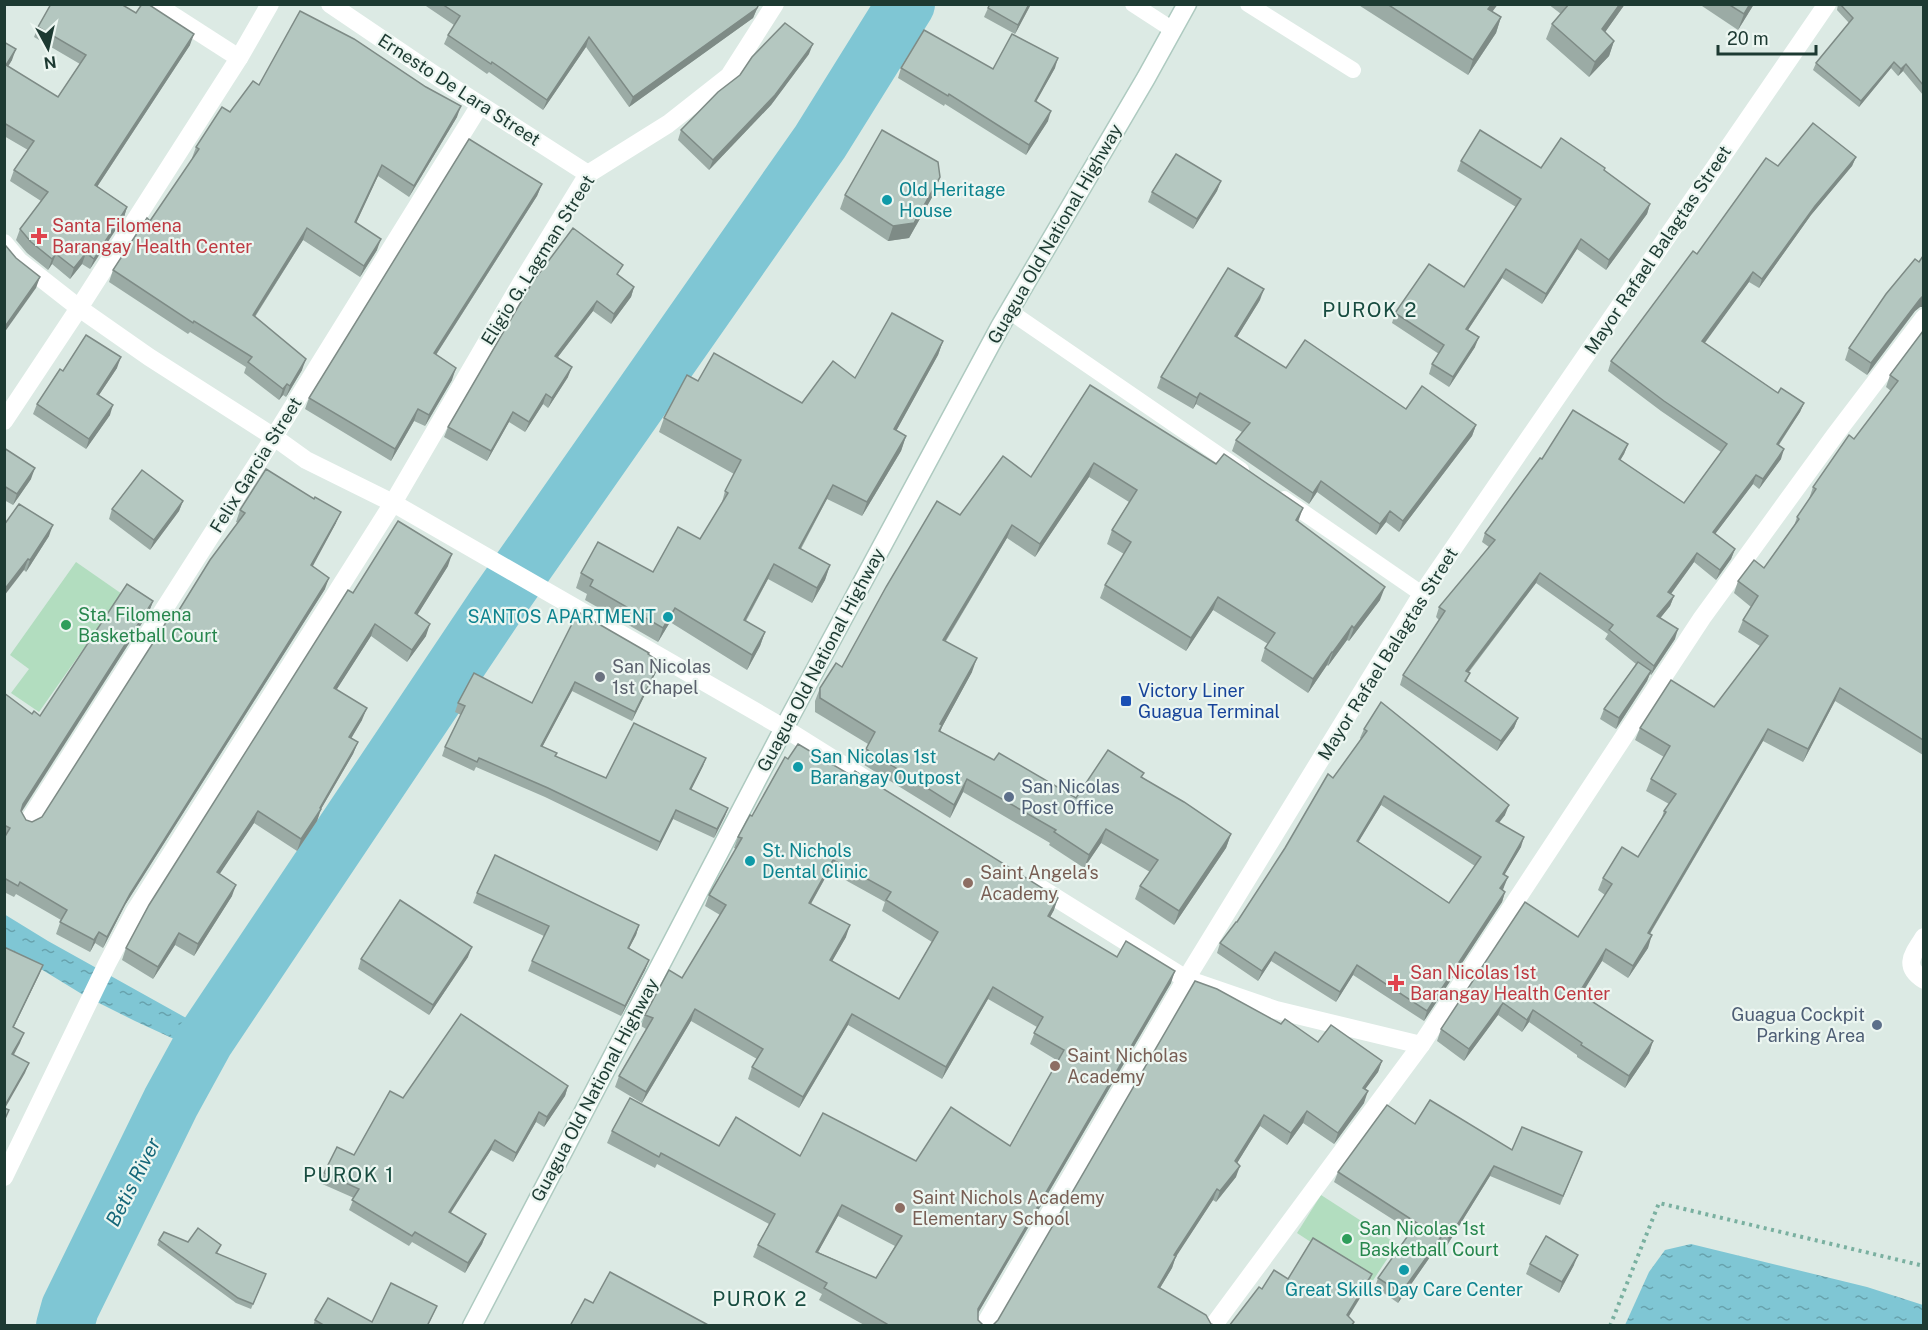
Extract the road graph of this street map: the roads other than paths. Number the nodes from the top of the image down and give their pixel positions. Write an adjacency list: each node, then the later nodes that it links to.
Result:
1 (155, 4): 10 (street)
2 (270, 4): 10 (street)
3 (330, 4): 12 (street, Ernesto De Lara Street)
4 (775, 4): 13 (street, Eligio G. Lagman Street)
5 (1133, 4): 9 (lane)
6 (1186, 4): 9 (street, Guagua Old National Highway)
7 (1248, 4): 11 (lane)
8 (1827, 4): 23 (street, Mayor Rafael Balagtas Street)
9 (1173, 30): 16 (street, Guagua Old National Highway)
10 (239, 57): 15 (street)
11 (1353, 70)
12 (480, 105): 13 (street, Ernesto De Lara Street); 19 (street, Felix Garcia Street)
13 (588, 174): 22 (street, Eligio G. Lagman Street)
14 (4, 243): 15 (street)
15 (79, 309): 18 (street); 19 (street)
16 (1009, 311): 20 (lane); 24 (street, Guagua Old National Highway)
17 (1923, 318): 31 (street)
18 (4, 421)
19 (274, 436): 22 (street); 26 (street, Felix Garcia Street)
20 (1255, 479)
21 (1275, 493): 23 (lane)
22 (393, 503): 24 (street); 32 (street, Eligio G. Lagman Street)
23 (1422, 594): 29 (street, Mayor Rafael Balagtas Street)
24 (784, 728): 25 (street); 33 (street, Guagua Old National Highway)
25 (884, 791)
26 (28, 822)
27 (1025, 879): 29 (street)
28 (1923, 937): 30 (street)
29 (1186, 979): 31 (street); 34 (street, Mayor Rafael Balagtas Street)
30 (1923, 980)
31 (1421, 1045): 35 (street)
32 (4, 1177)
33 (472, 1326)
34 (984, 1326)
35 (1213, 1326)

